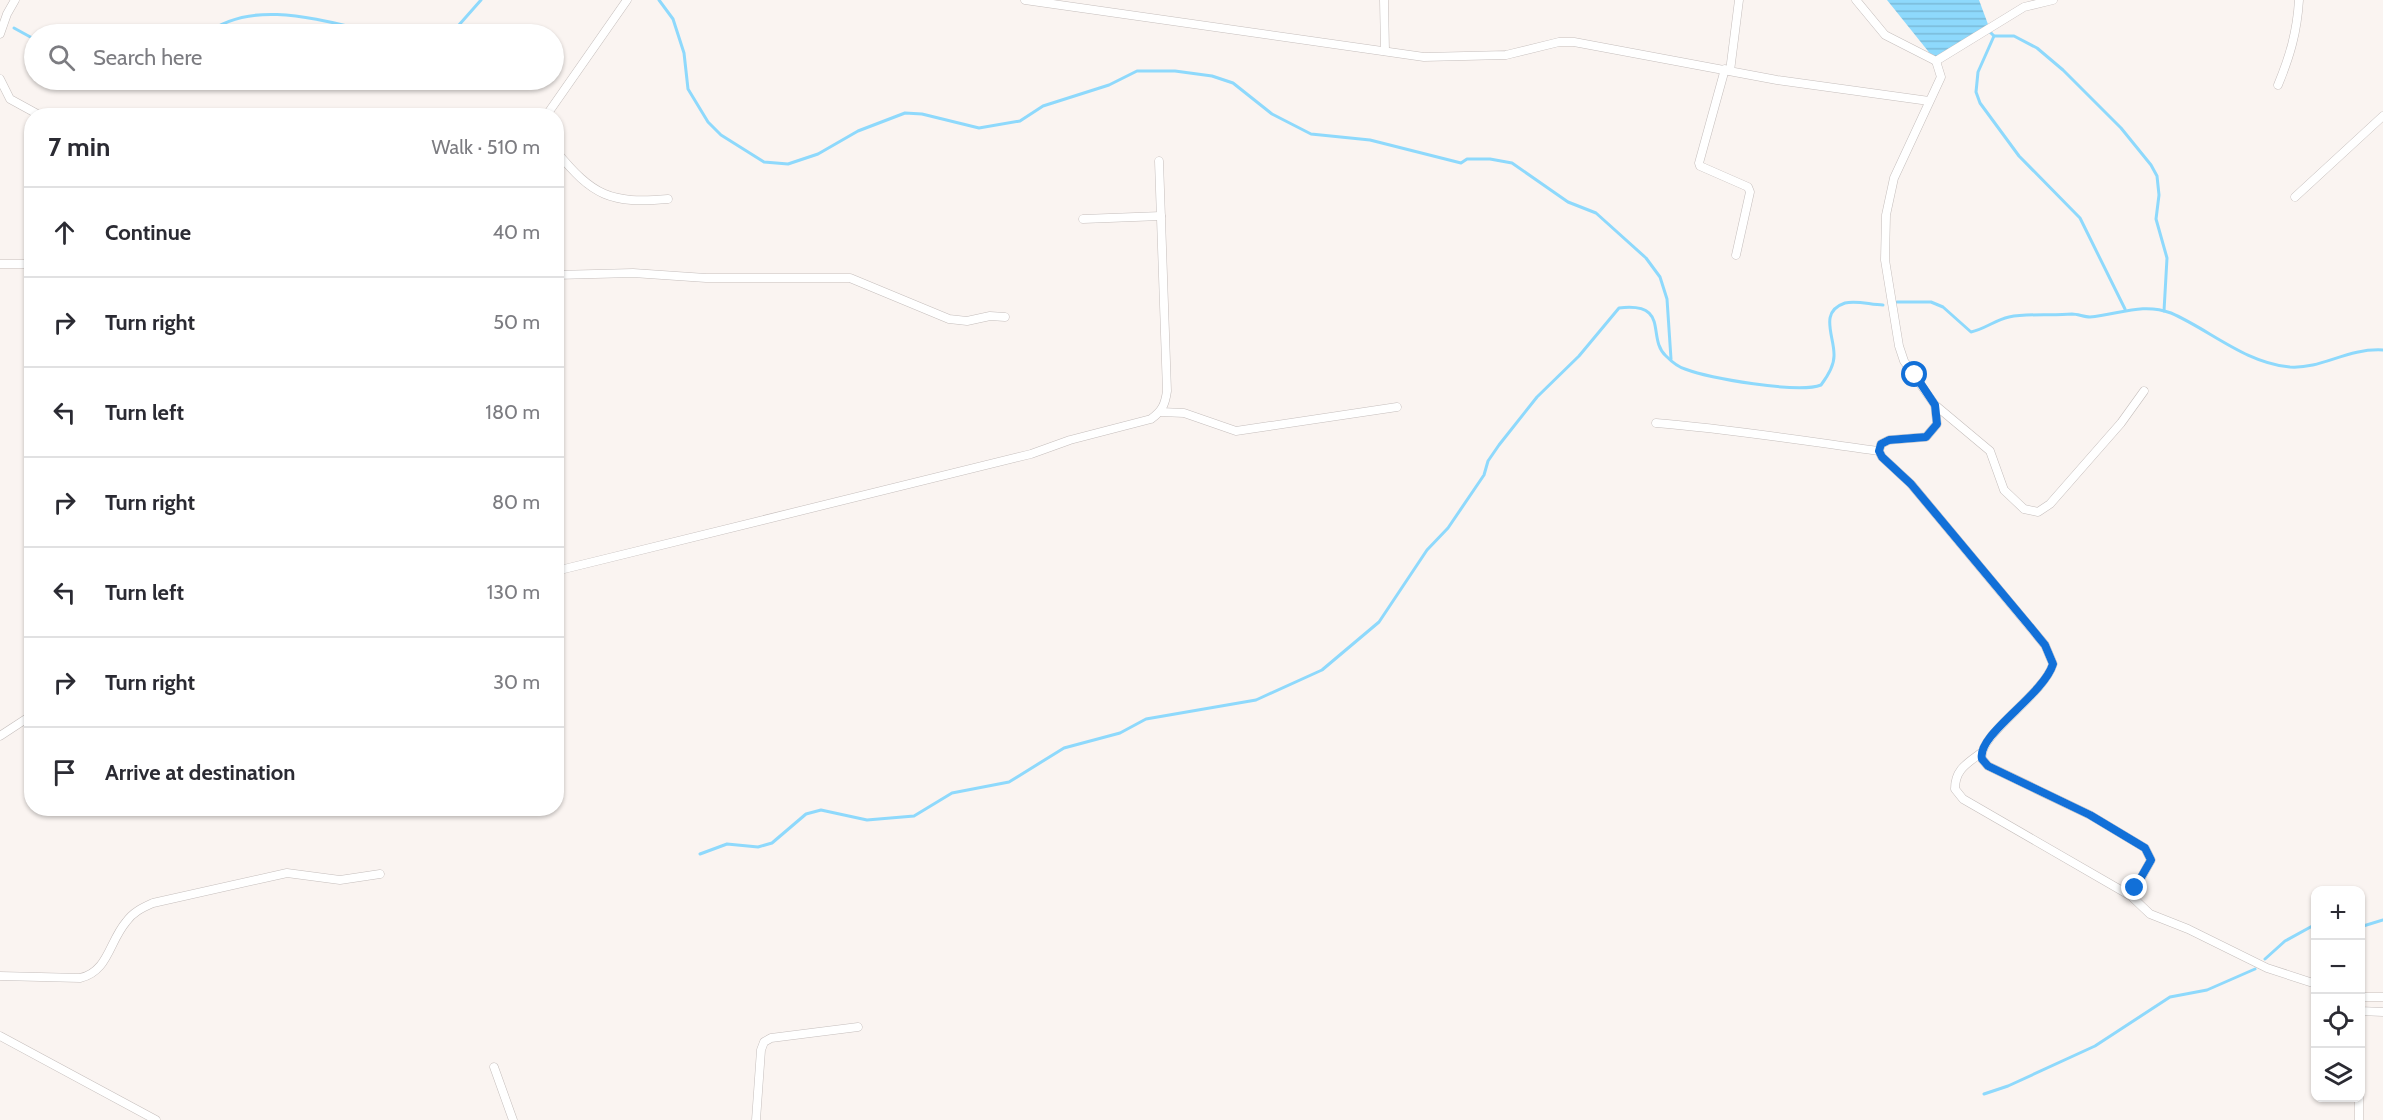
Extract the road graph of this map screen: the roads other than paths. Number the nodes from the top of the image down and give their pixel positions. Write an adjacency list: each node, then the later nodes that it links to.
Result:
1 (15, 0): 10 (street)
2 (627, 0): 18 (street)
3 (1025, 0): 11 (street)
4 (1384, 0): 11 (street)
5 (1739, 0): 13 (street)
6 (1856, 0): 12 (street)
7 (2054, 0): 9 (street)
8 (2299, 0): 15 (street)
9 (2024, 3): 12 (street)
10 (0, 34)
11 (1385, 51): 13 (street)
12 (1935, 61): 16 (street)
13 (1728, 70): 16 (street); 26 (street)
14 (0, 79): 17 (street)
15 (2278, 85)
16 (1929, 101): 32 (street)
17 (26, 108)
18 (552, 108)
19 (2383, 116): 22 (street)
20 (564, 160): 23 (street)
21 (1159, 161): 24 (street)
22 (2295, 197)
23 (668, 199)
24 (1161, 216): 25 (street); 34 (street)
25 (1083, 219)
26 (1736, 255)
27 (0, 264): 28 (street)
28 (24, 264)
29 (564, 275): 30 (street)
30 (1005, 317)
31 (2144, 391): 32 (street)
32 (1935, 405): 36 (street)
33 (1397, 407): 34 (street)
34 (1161, 412): 37 (street)
35 (1656, 423): 36 (street)
36 (1879, 451): 40 (street)
37 (564, 569)
38 (24, 721): 39 (street)
39 (0, 736)
40 (1981, 753): 42 (street); 42 (street)
41 (380, 874): 43 (street)
42 (2131, 896): 44 (street)
43 (0, 976)
44 (2311, 982)
45 (2365, 997): 46 (street)
46 (2383, 997)
47 (2365, 1011): 48 (street)
48 (2383, 1012)
49 (858, 1027): 56 (street)
50 (0, 1036): 53 (street)
51 (494, 1067): 55 (street)
52 (2359, 1102): 57 (street)
53 (142, 1116): 54 (street)
54 (156, 1120)
55 (513, 1120)
56 (756, 1120)
57 (2359, 1120)

